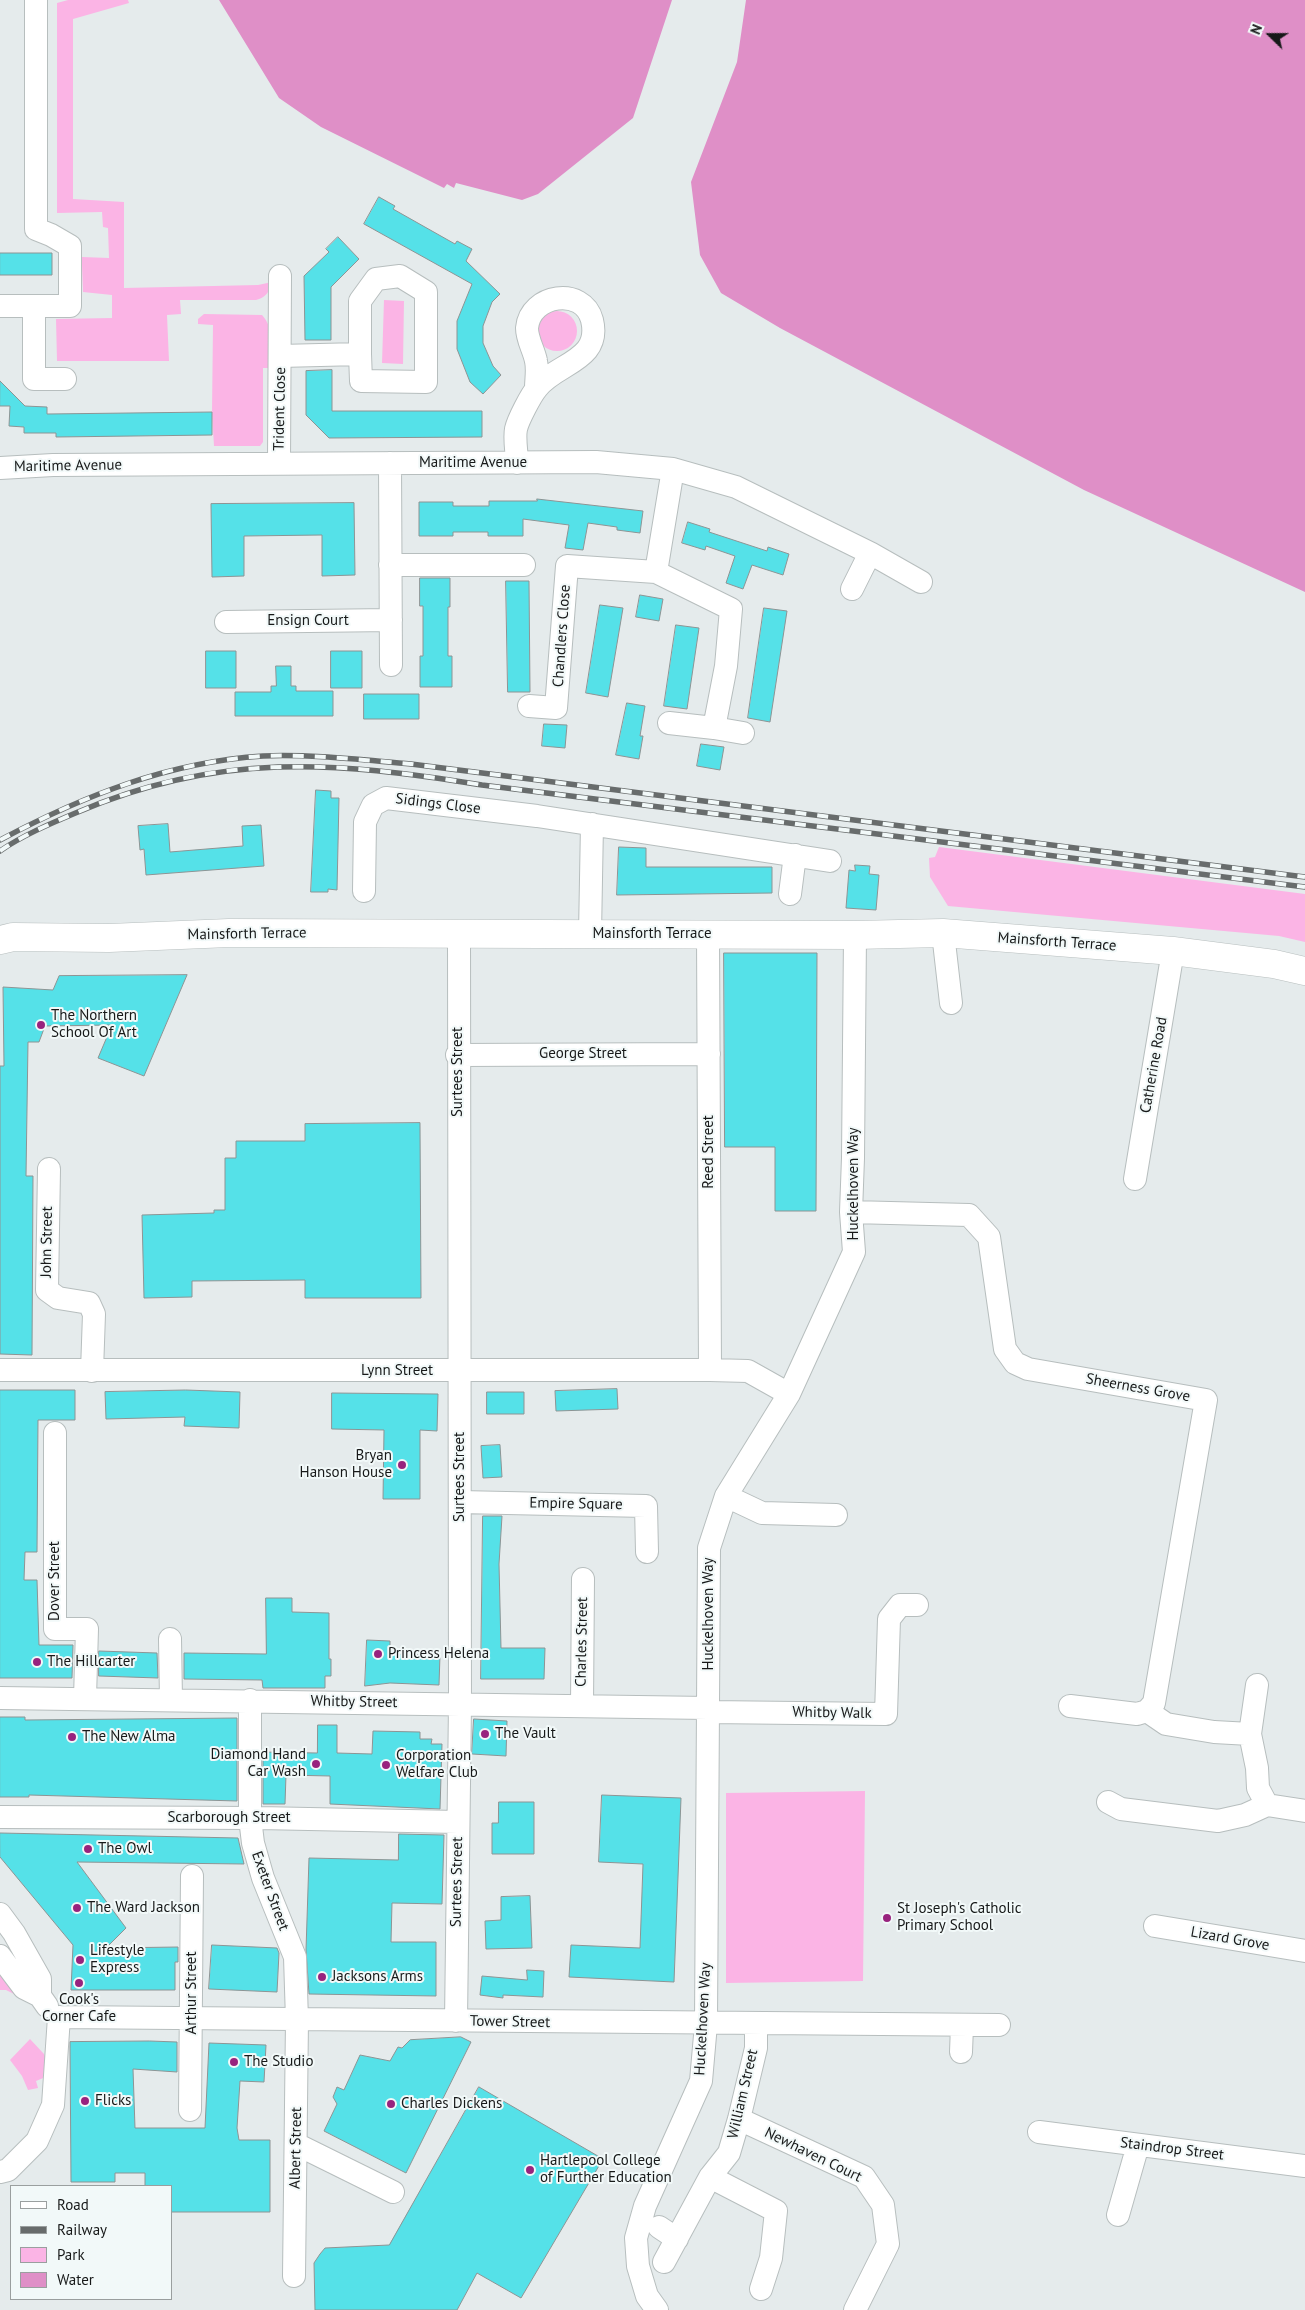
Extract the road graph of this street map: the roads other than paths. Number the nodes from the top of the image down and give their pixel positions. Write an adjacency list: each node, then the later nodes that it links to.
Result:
1 (36, 0): 4 (street)
2 (280, 276): 6 (street, Trident Close)
3 (0, 306): 4 (street)
4 (34, 306): 7 (street)
5 (360, 354): 5 (street); 6 (street, Trident Close)
6 (280, 356): 9 (street, Trident Close)
7 (65, 379)
8 (536, 388): 11 (street)
9 (279, 462): 10 (street, Maritime Avenue); 12 (street, Maritime Avenue)
10 (390, 463): 11 (street, Maritime Avenue); 15 (street)
11 (517, 463): 13 (street, Maritime Avenue)
12 (0, 468)
13 (673, 469): 14 (street, Maritime Avenue); 17 (street)
14 (870, 553): 18 (street, Maritime Avenue); 19 (street)
15 (390, 565): 16 (street); 20 (street)
16 (524, 565)
17 (656, 572): 23 (street, Chandlers Close); 25 (street, Chandlers Close)
18 (921, 582)
19 (852, 589)
20 (391, 620): 21 (street, Ensign Court); 22 (street)
21 (226, 622)
22 (391, 665)
23 (530, 706)
24 (669, 723): 25 (street)
25 (714, 728): 26 (street)
26 (743, 733)
27 (592, 824): 28 (street, Sidings Close); 30 (street, Sidings Close); 34 (street)
28 (795, 855): 29 (street, Sidings Close); 31 (street)
29 (830, 860)
30 (364, 891)
31 (790, 894)
32 (459, 933): 34 (main road, Mainsforth Terrace); 37 (main road, Mainsforth Terrace); 42 (street, Surtees Street)
33 (943, 933): 36 (main road, Mainsforth Terrace); 38 (main road, Mainsforth Terrace); 40 (street)
34 (590, 934): 35 (main road, Mainsforth Terrace)
35 (708, 934): 36 (main road, Mainsforth Terrace); 41 (street, Reed Street)
36 (855, 935): 45 (street, Huckelhoven Way)
37 (4, 941)
38 (1173, 951): 39 (main road, Mainsforth Terrace); 44 (street, Catherine Road)
39 (1305, 971)
40 (951, 1004)
41 (709, 1054): 42 (street, George Street); 47 (street, Reed Street)
42 (458, 1055): 49 (street, Surtees Street)
43 (49, 1169): 48 (street, John Street)
44 (1135, 1179)
45 (851, 1212): 50 (street, Huckelhoven Way); 68 (street, Sheerness Grove)
46 (0, 1370): 48 (street, Lynn Street)
47 (710, 1370): 49 (street, Lynn Street); 50 (street, Lynn Street)
48 (92, 1371): 49 (street, Lynn Street)
49 (459, 1372): 53 (street, Surtees Street)
50 (789, 1394): 52 (street, Huckelhoven Way)
51 (55, 1433): 61 (street, Dover Street)
52 (726, 1496): 54 (street); 67 (street, Huckelhoven Way)
53 (460, 1502): 55 (street, Empire Square); 64 (street, Surtees Street)
54 (836, 1515)
55 (647, 1552)
56 (583, 1579): 65 (street, Charles Street)
57 (917, 1606): 67 (street, Whitby Walk)
58 (170, 1639): 62 (street)
59 (1257, 1685): 69 (street)
60 (0, 1698): 61 (street, Whitby Street)
61 (85, 1698): 62 (street, Whitby Street)
62 (171, 1700): 63 (street, Whitby Street)
63 (250, 1700): 64 (street, Whitby Street); 74 (street, Exeter Street)
64 (460, 1703): 65 (street, Whitby Street); 75 (street, Surtees Street)
65 (582, 1706): 67 (street, Whitby Street)
66 (1070, 1706): 68 (street)
67 (709, 1710): 86 (street, Huckelhoven Way)
68 (1147, 1711): 69 (street)
69 (1250, 1734): 71 (street)
70 (1108, 1802): 71 (street)
71 (1267, 1805): 72 (street)
72 (1305, 1811)
73 (0, 1817): 74 (street, Scarborough Street)
74 (250, 1818): 75 (street, Scarborough Street); 84 (street, Exeter Street)
75 (458, 1822): 85 (street, Surtees Street)
76 (192, 1876): 83 (street, Arthur Street)
77 (0, 1914): 81 (street)
78 (1155, 1926): 79 (street, Lizard Grove)
79 (1305, 1951)
80 (0, 1956): 81 (street)
81 (40, 1996): 82 (street)
82 (59, 2017): 83 (street, Tower Street); 97 (street)
83 (192, 2017): 84 (street, Tower Street); 91 (street, Arthur Street)
84 (297, 2020): 85 (street, Tower Street); 94 (street, Albert Street)
85 (456, 2021): 86 (street, Tower Street)
86 (706, 2024): 87 (street, Tower Street); 104 (street, Huckelhoven Way)
87 (756, 2024): 89 (street, Tower Street); 92 (street, William Street)
88 (999, 2025): 89 (street, Tower Street)
89 (962, 2026): 90 (street)
90 (961, 2052)
91 (190, 2110)
92 (739, 2119): 98 (street, William Street); 105 (street, Newhaven Court)
93 (1039, 2132): 95 (street, Staindrop Street)
94 (296, 2144): 99 (street); 102 (street, Albert Street)
95 (1138, 2145): 96 (street, Staindrop Street); 100 (street)
96 (1305, 2166)
97 (0, 2172)
98 (710, 2177): 101 (street, William Street); 103 (street)
99 (393, 2192)
100 (1118, 2214)
101 (664, 2262)
102 (294, 2276)
103 (761, 2288)
104 (657, 2310)
105 (855, 2310)

